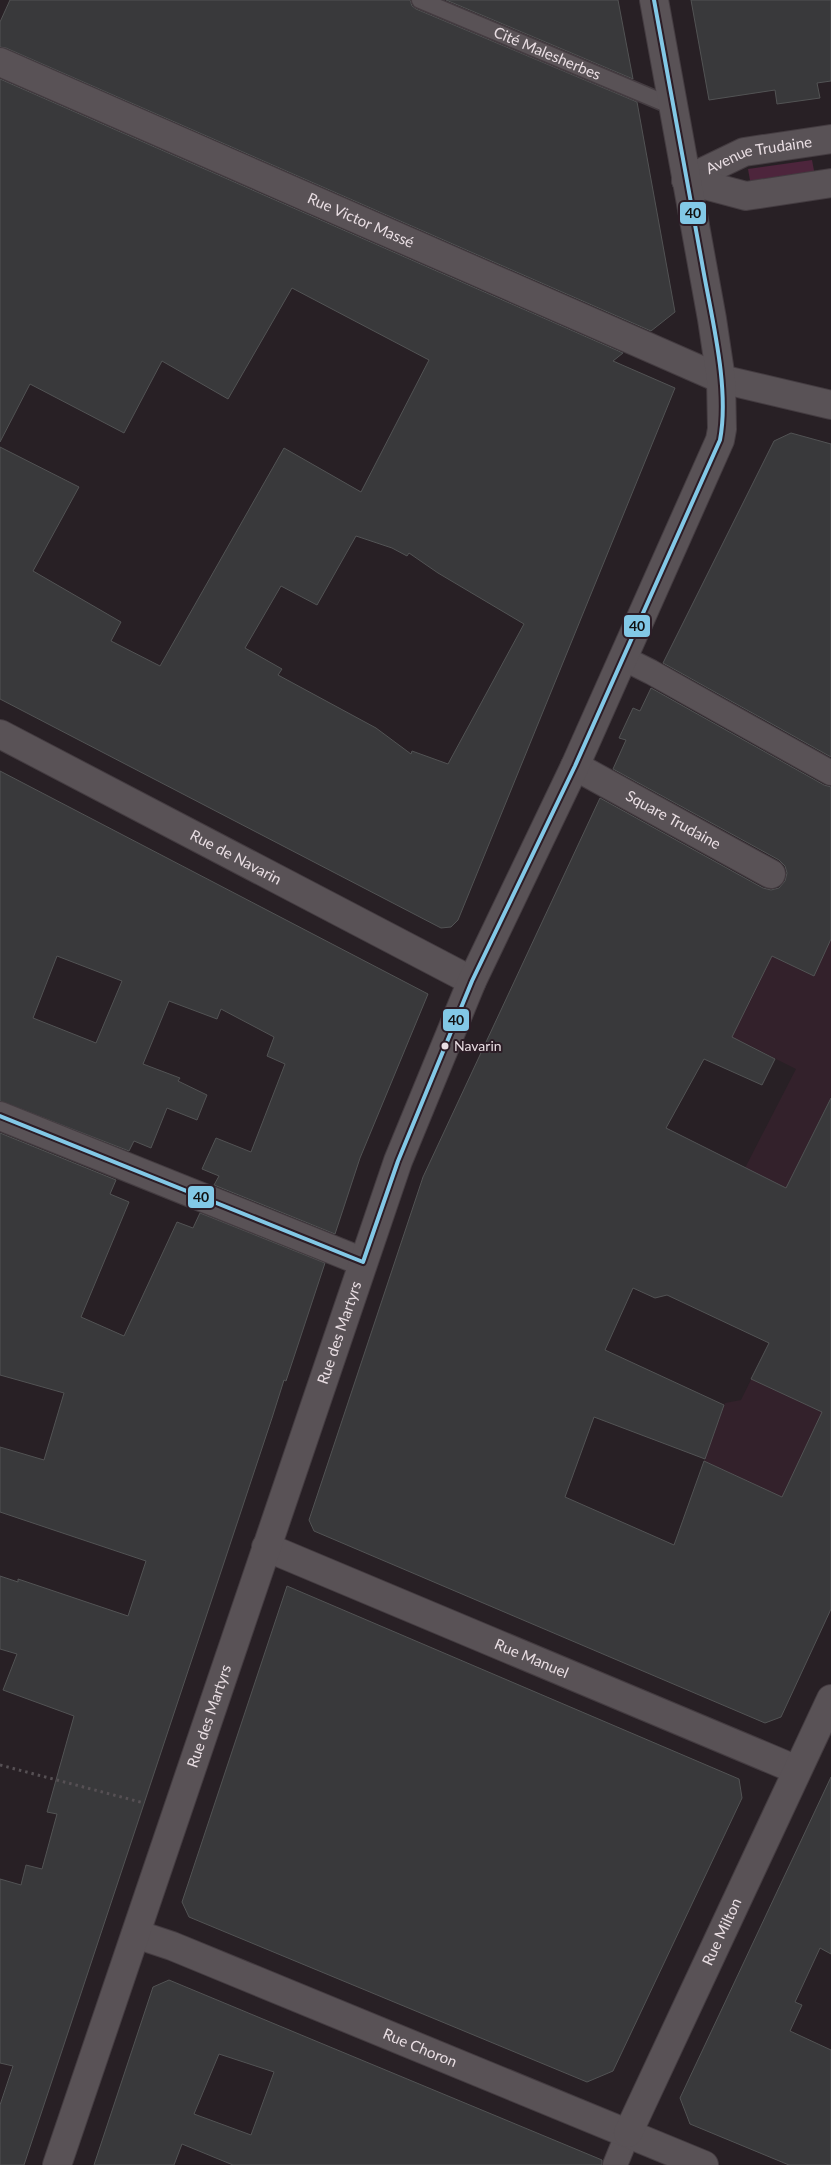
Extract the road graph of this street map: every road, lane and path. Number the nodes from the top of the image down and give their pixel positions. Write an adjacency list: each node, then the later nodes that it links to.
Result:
1 (420, 0): 4 (lane, Cité Malesherbes)
2 (654, 0): 4 (street, Rue des Martyrs)
3 (0, 62): 8 (street, Rue Victor Massé)
4 (674, 107): 6 (street, Rue des Martyrs)
5 (831, 139): 6 (street, Avenue Trudaine)
6 (686, 180): 7 (street, Avenue Trudaine); 8 (street, Rue des Martyrs)
7 (831, 183)
8 (721, 379): 9 (street, Rue Victor Massé); 10 (street, Rue des Martyrs)
9 (831, 405)
10 (623, 658): 12 (street, Rue des Martyrs); 13 (street)
11 (0, 734): 15 (street, Rue de Navarin)
12 (575, 766): 14 (street, Square Trudaine); 15 (street, Rue des Martyrs)
13 (831, 773)
14 (771, 874)
15 (472, 981): 17 (street, Rue des Martyrs)
16 (0, 1116): 17 (street)
17 (363, 1262): 18 (street, Rue des Martyrs)
18 (266, 1546): 21 (street, Rue Manuel); 22 (street, Rue des Martyrs)
19 (831, 1700): 21 (street, Rue Milton)
20 (0, 1765): 22 (path)
21 (797, 1770): 24 (street, Rue Milton)
22 (177, 1812): 23 (street, Rue des Martyrs)
23 (136, 1934): 24 (street, Rue Choron); 25 (street, Rue des Martyrs)
24 (628, 2133): 26 (street, Rue Milton); 27 (street, Rue Choron)
25 (57, 2165)
26 (615, 2165)
27 (704, 2165)

